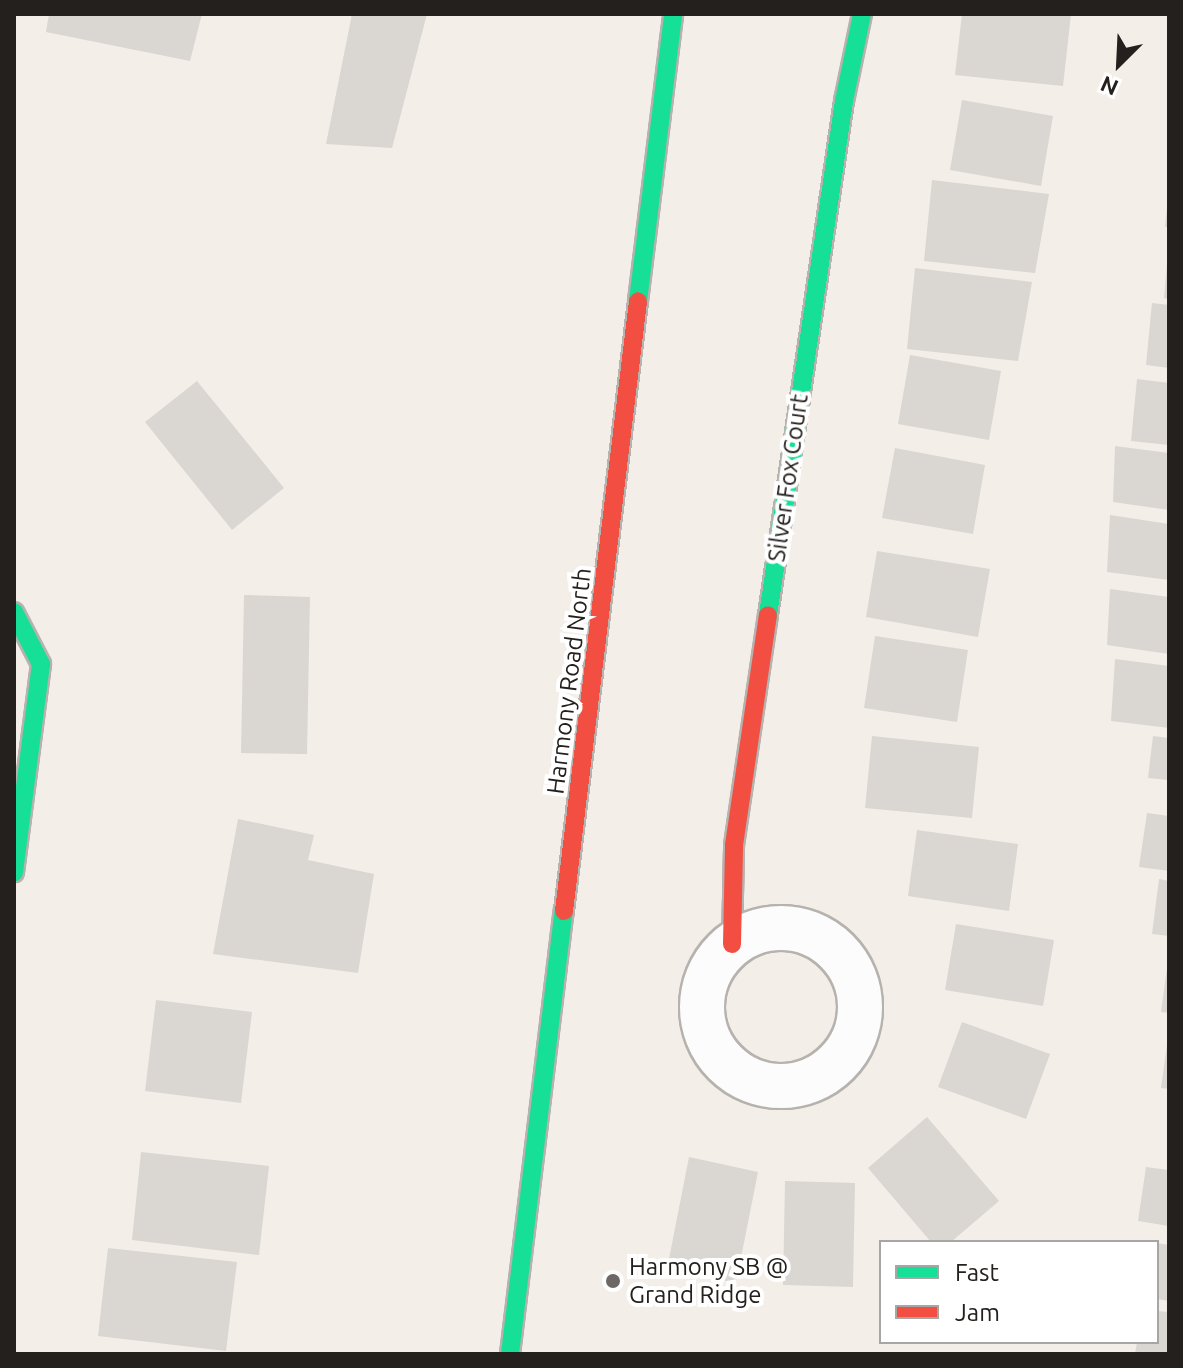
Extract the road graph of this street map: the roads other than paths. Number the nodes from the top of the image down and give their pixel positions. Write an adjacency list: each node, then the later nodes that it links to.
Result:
1 (673, 14): 6 (main road, Harmony Road North)
2 (862, 14): 5 (main road, Silver Fox Court)
3 (14, 612): 4 (main road)
4 (14, 872)
5 (732, 944)
6 (510, 1354)

